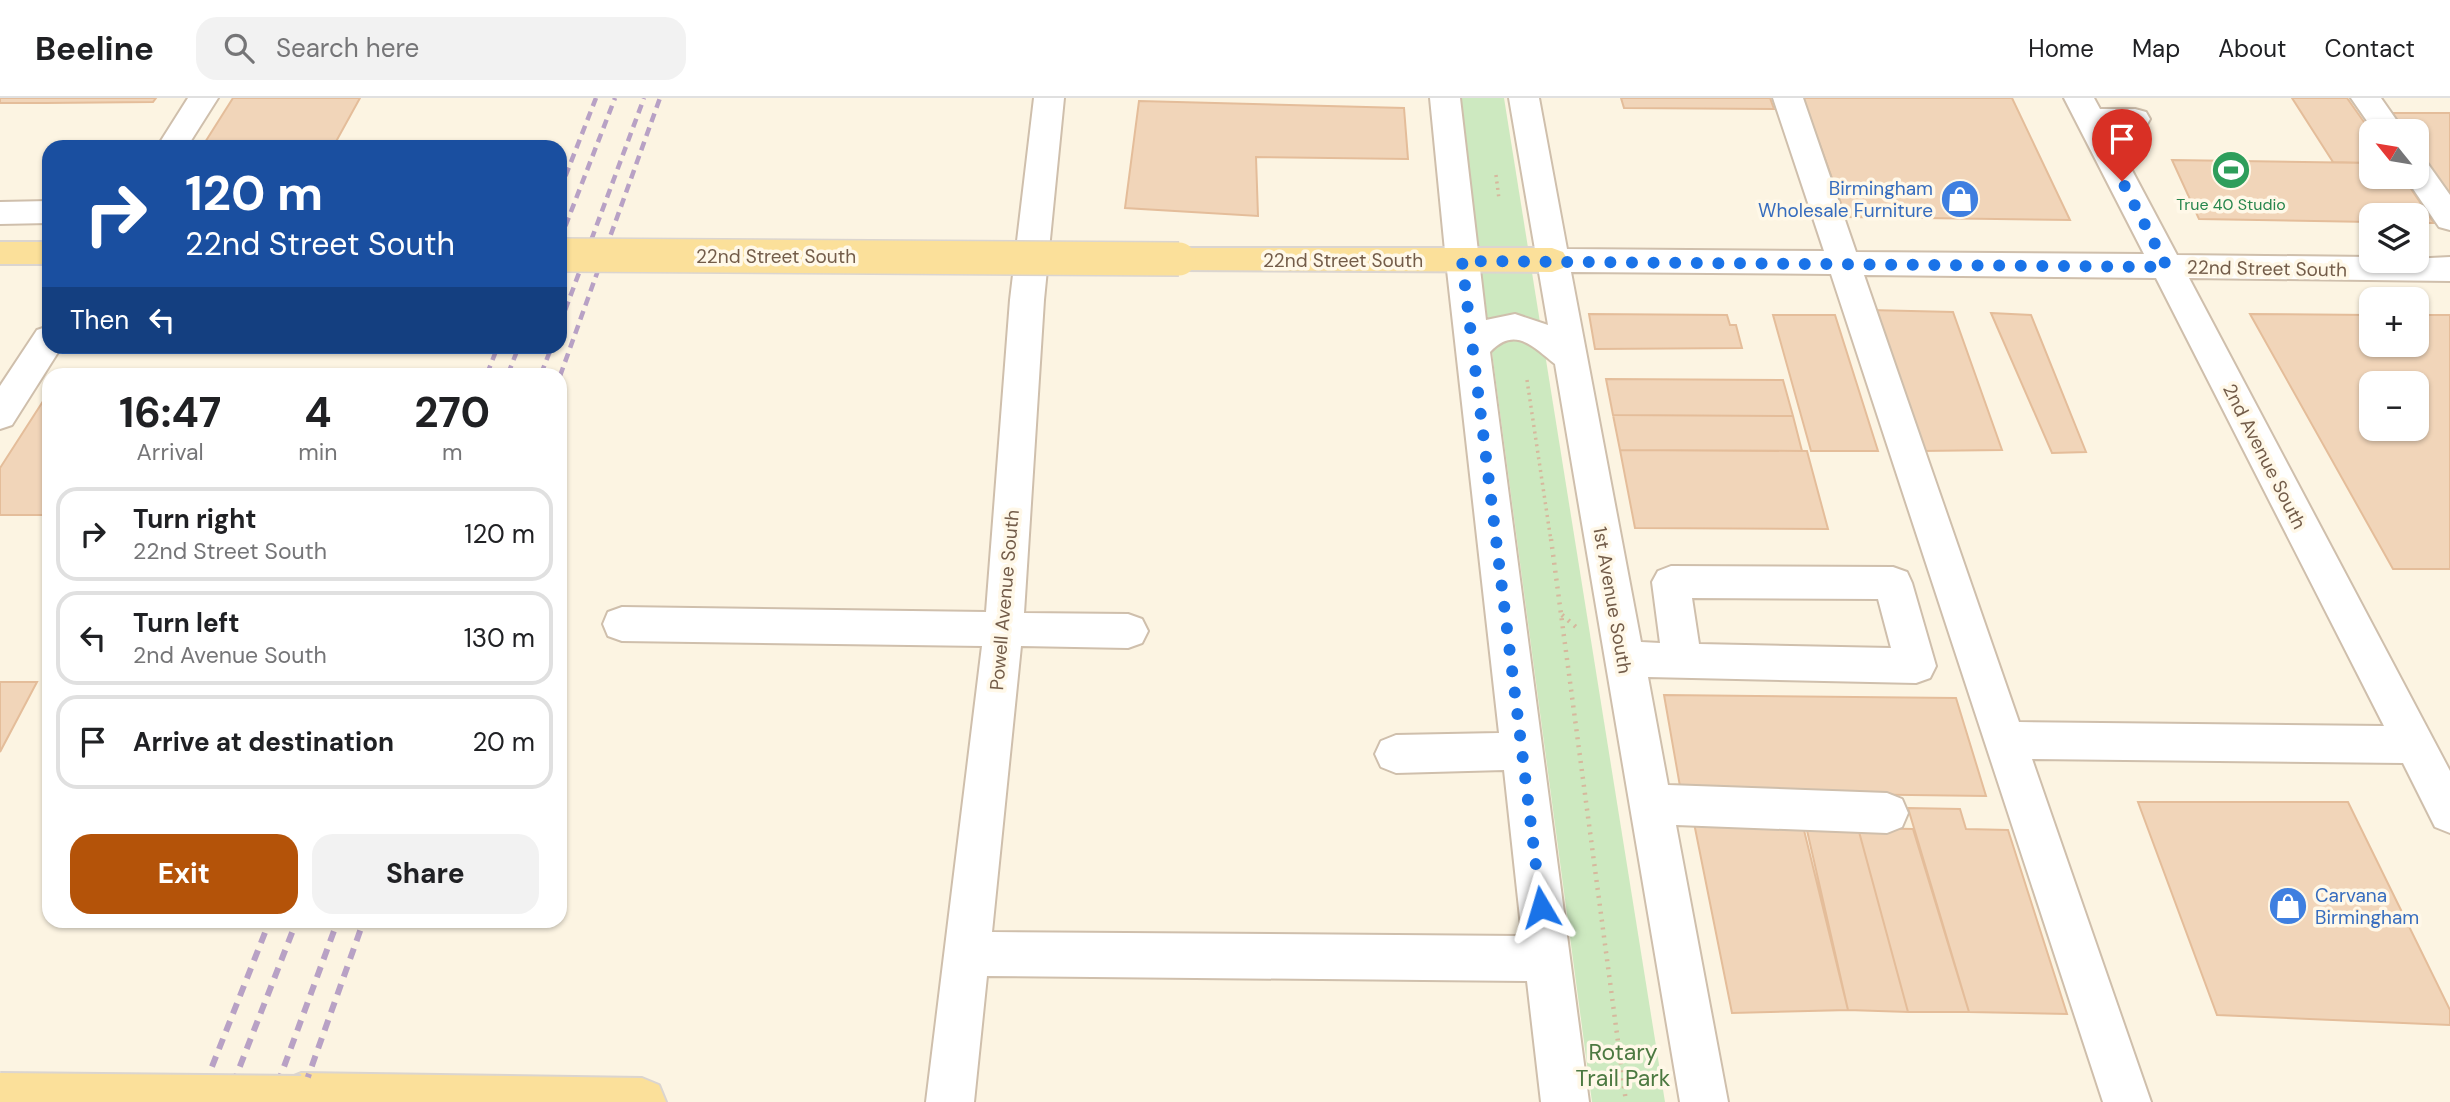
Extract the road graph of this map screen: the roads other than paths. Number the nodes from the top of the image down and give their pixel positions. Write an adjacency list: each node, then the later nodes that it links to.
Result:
1 (203, 98): 10 (street)
2 (1049, 98): 28 (street, Powell Avenue South)
3 (1445, 98): 19 (street)
4 (1524, 98): 18 (street, 1st Avenue South)
5 (1788, 98): 20 (street)
6 (2366, 98): 9 (street)
7 (2084, 108): 8 (street); 21 (street, 2nd Avenue South)
8 (2135, 119)
9 (2381, 119)
10 (176, 140)
11 (2429, 188): 14 (street)
12 (42, 212): 13 (street)
13 (0, 213)
14 (2450, 219)
15 (0, 253): 16 (main road)
16 (42, 253)
17 (567, 255): 19 (main road, 22nd Street South, bridge)
18 (1552, 260): 19 (main road, 22nd Street South); 20 (street, 22nd Street South); 25 (street, 1st Avenue South)
19 (1462, 261): 23 (street)
20 (1844, 263): 21 (street, 22nd Street South); 32 (street)
21 (2167, 267): 22 (street, 22nd Street South); 33 (street, 2nd Avenue South)
22 (2450, 270)
23 (1473, 348): 25 (street); 34 (street)
24 (42, 350): 26 (street)
25 (1569, 356): 30 (street, 1st Avenue South)
26 (0, 415)
27 (622, 624): 28 (street)
28 (1003, 628): 29 (street); 39 (street, Powell Avenue South)
29 (1128, 631)
30 (1624, 659): 31 (street); 36 (street, 1st Avenue South)
31 (1682, 661): 31 (street)
32 (2005, 740): 33 (street); 46 (street)
33 (2414, 745): 38 (street, 2nd Avenue South)
34 (1522, 751): 35 (street); 40 (street)
35 (1396, 754)
36 (1650, 804): 37 (street); 45 (street, 1st Avenue South)
37 (1887, 813)
38 (2450, 813)
39 (967, 954): 40 (street); 43 (street, Powell Avenue South)
40 (1547, 959): 44 (street)
41 (0, 1094): 42 (main road, bridge)
42 (642, 1102)
43 (950, 1102)
44 (1565, 1102)
45 (1704, 1102)
46 (2127, 1102)

